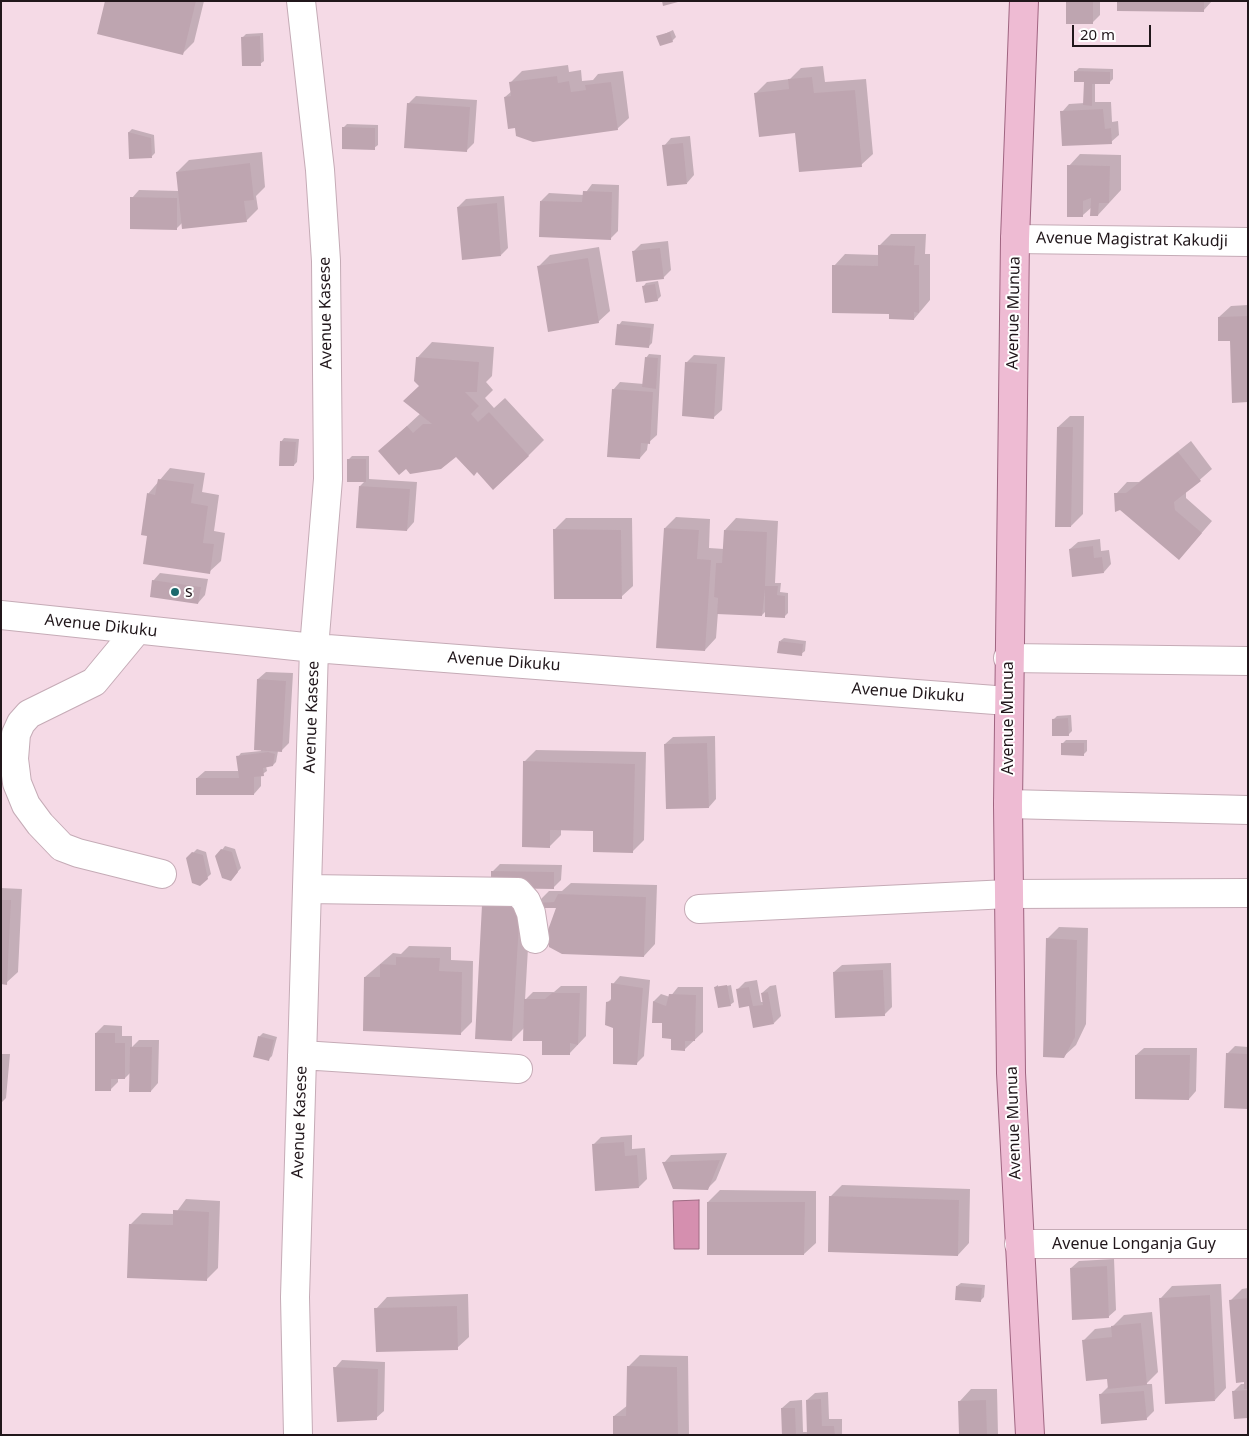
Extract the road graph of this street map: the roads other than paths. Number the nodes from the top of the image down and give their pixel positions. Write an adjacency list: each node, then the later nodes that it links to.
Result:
1 (302, 1): 7 (street, Avenue Kasese)
2 (1024, 1): 3 (main road, Avenue Munua)
3 (1016, 239): 4 (street, Avenue Magistrat Kakudji); 8 (main road, Avenue Munua)
4 (1248, 242)
5 (1, 615): 6 (street, Avenue Dikuku)
6 (137, 630): 7 (street, Avenue Dikuku); 13 (street)
7 (314, 648): 10 (street, Avenue Dikuku); 14 (street, Avenue Kasese)
8 (1008, 658): 9 (street); 10 (main road, Avenue Munua)
9 (1248, 661)
10 (1008, 701): 11 (main road, Avenue Munua)
11 (1008, 804): 12 (street); 16 (main road, Avenue Munua)
12 (1248, 810)
13 (162, 874)
14 (307, 889): 18 (street); 19 (street, Avenue Kasese)
15 (1248, 893): 16 (street)
16 (1008, 894): 17 (street); 21 (main road, Avenue Munua)
17 (700, 909)
18 (535, 939)
19 (302, 1055): 20 (street); 23 (street, Avenue Kasese)
20 (518, 1069)
21 (1019, 1244): 22 (street, Avenue Longanja Guy); 24 (main road, Avenue Munua)
22 (1248, 1244)
23 (298, 1435)
24 (1030, 1435)

